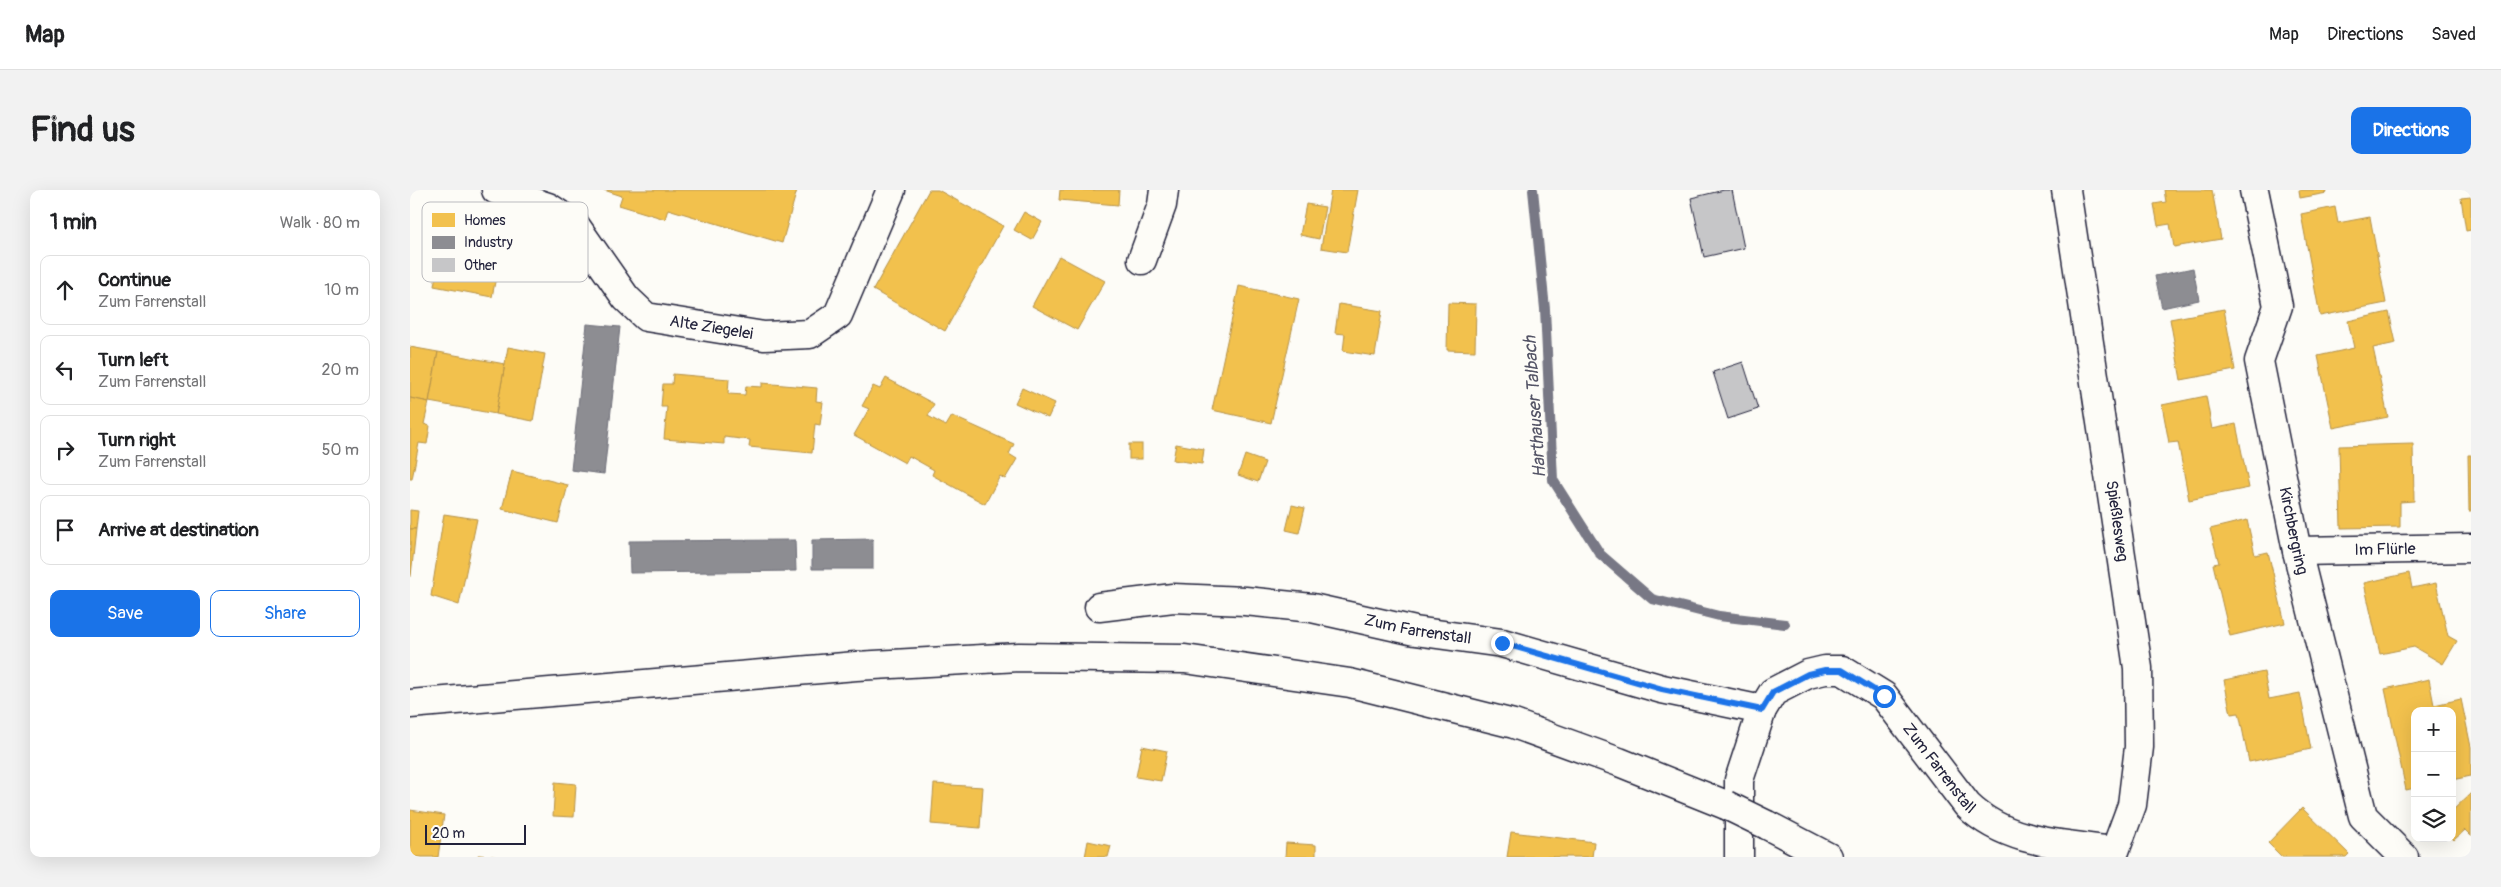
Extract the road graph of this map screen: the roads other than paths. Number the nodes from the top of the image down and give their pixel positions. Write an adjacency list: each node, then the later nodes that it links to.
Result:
1 (496, 190): 6 (street, Alte Ziegelei)
2 (891, 190): 7 (street, Alte Ziegelei)
3 (1164, 190): 8 (street)
4 (2066, 190): 15 (street, Spießlesweg)
5 (2254, 190): 10 (street, Kirchbergring)
6 (533, 202)
7 (588, 244)
8 (1142, 260)
9 (2471, 548): 10 (street, Im Flürle)
10 (2297, 551): 18 (street, Kirchbergring)
11 (1099, 607): 13 (street, Zum Farrenstall)
12 (410, 704): 14 (street)
13 (1762, 710): 14 (street, Zum Farrenstall); 15 (street, Zum Farrenstall)
14 (1733, 806): 16 (street, Zum Farrenstall); 17 (street, bridge)
15 (2115, 851)
16 (1740, 857)
17 (1828, 857)
18 (2404, 857)

